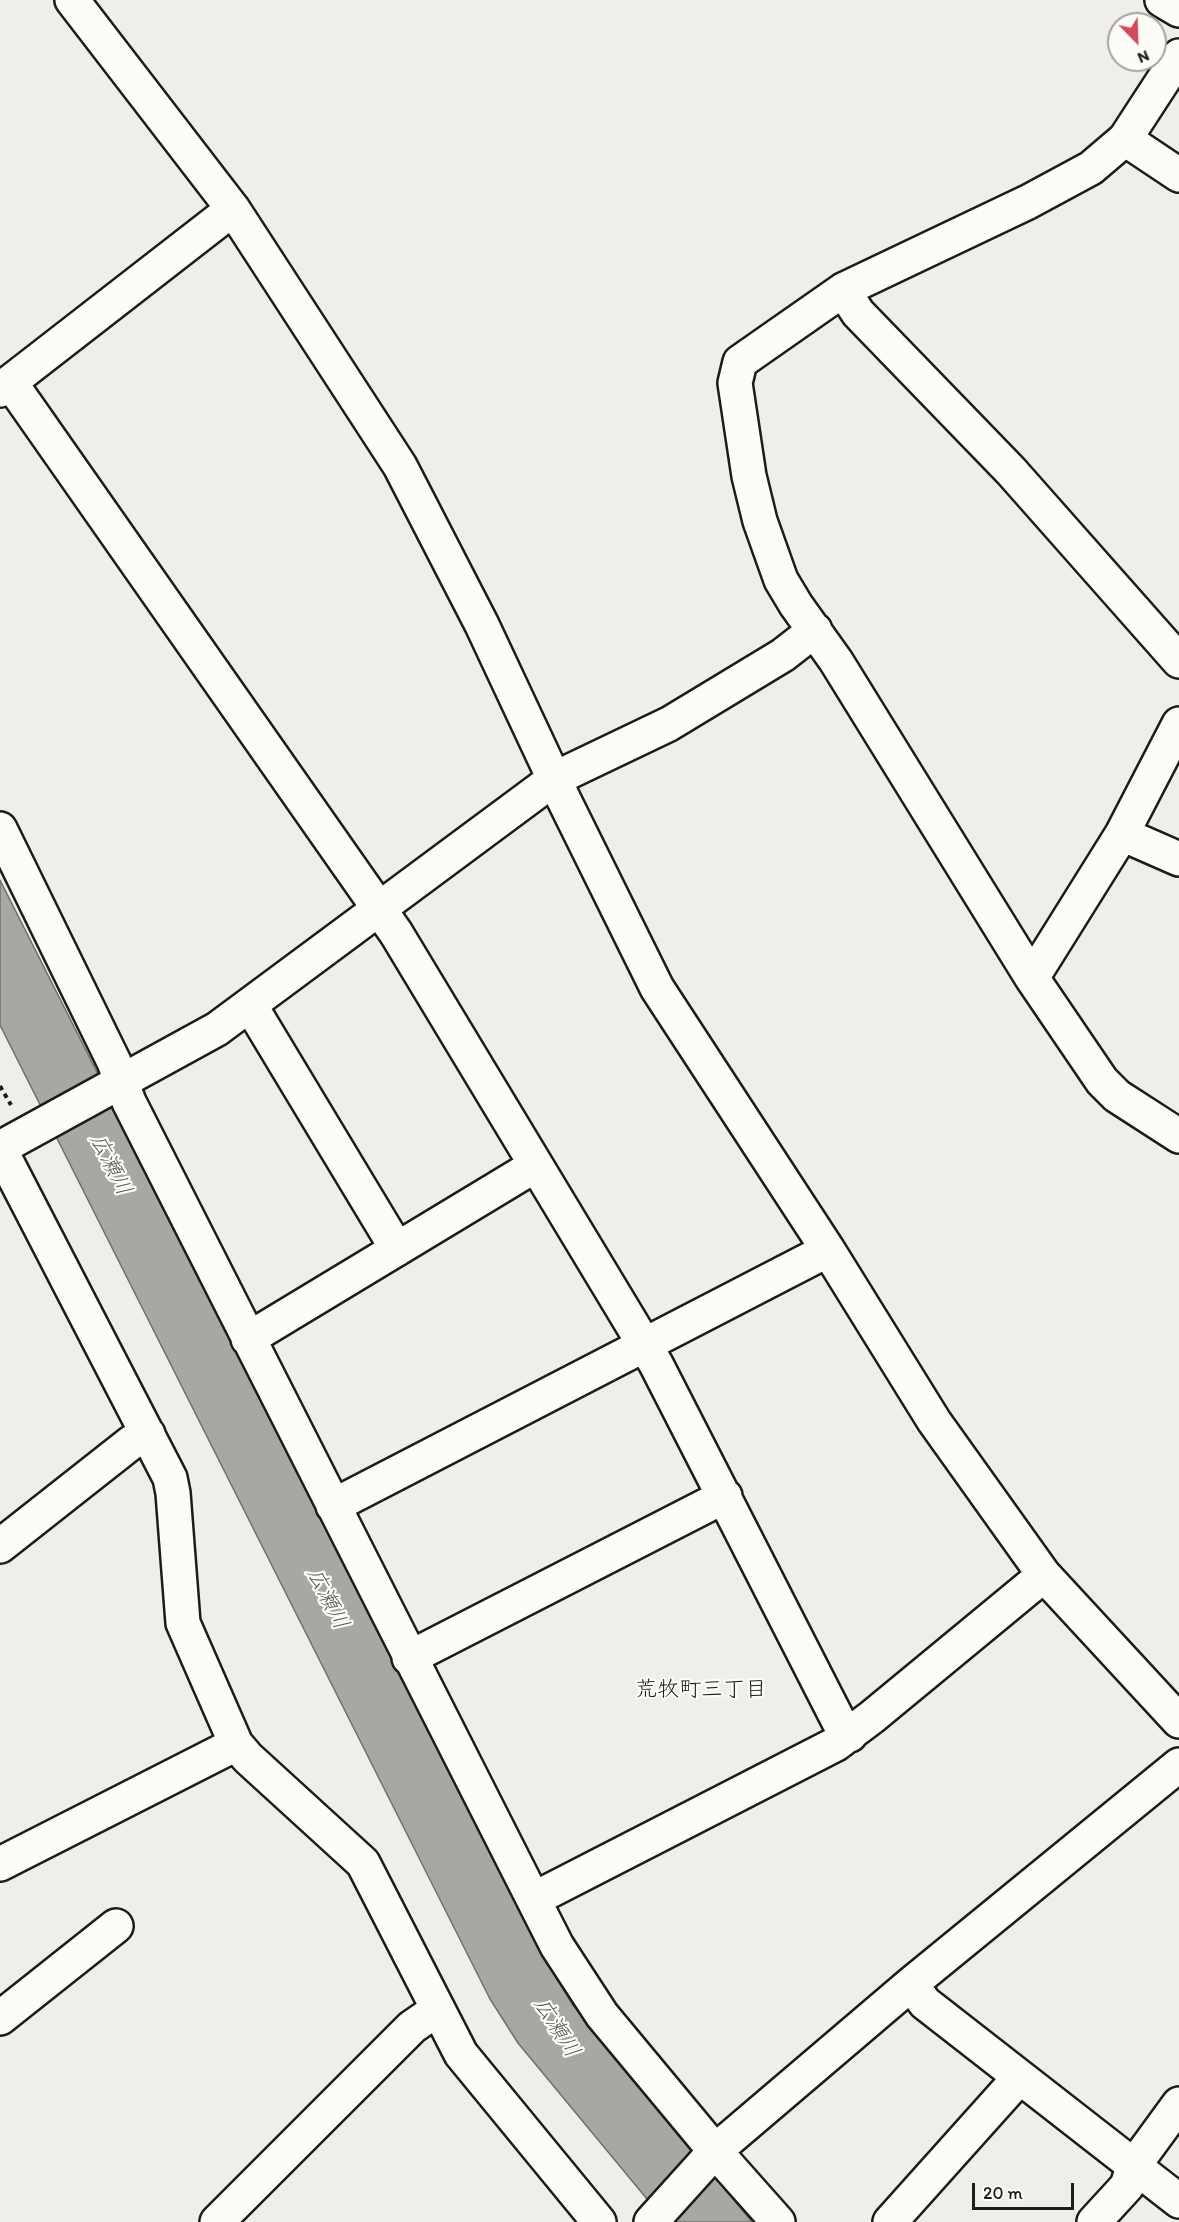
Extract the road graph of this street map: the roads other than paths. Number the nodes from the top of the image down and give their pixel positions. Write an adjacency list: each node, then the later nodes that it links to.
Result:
1 (72, 0): 7 (street)
2 (1162, 0): 3 (street)
3 (1179, 10)
4 (1179, 57): 5 (street)
5 (1125, 139): 6 (street); 8 (street)
6 (1179, 175)
7 (233, 209): 9 (street); 13 (street)
8 (843, 290): 10 (street); 11 (street)
9 (5, 386): 17 (street)
10 (815, 630): 13 (street); 18 (street)
11 (1179, 661)
12 (1179, 724): 15 (street)
13 (554, 779): 17 (street); 25 (street)
14 (0, 829): 20 (street)
15 (1122, 834): 16 (street); 18 (street)
16 (1179, 859)
17 (379, 909): 19 (street); 23 (street)
18 (1032, 978): 21 (street)
19 (250, 1005): 20 (street); 24 (street)
20 (117, 1085): 22 (street); 26 (street)
21 (1179, 1136)
22 (0, 1148): 28 (street)
23 (537, 1165): 24 (street); 27 (street)
24 (398, 1249): 26 (street)
25 (828, 1250): 27 (street); 32 (street)
26 (248, 1339): 30 (street)
27 (645, 1345): 29 (street); 30 (street)
28 (148, 1434): 31 (street); 36 (street)
29 (725, 1496): 33 (street); 35 (street)
30 (333, 1506): 33 (street)
31 (0, 1546)
32 (1044, 1575): 34 (street); 35 (street)
33 (409, 1658): 39 (street)
34 (1179, 1721)
35 (849, 1735): 39 (street)
36 (236, 1744): 38 (street); 42 (street)
37 (1179, 1765): 41 (street)
38 (0, 1864)
39 (534, 1899): 46 (street)
40 (116, 1926): 43 (street)
41 (911, 1984): 44 (street); 46 (street)
42 (438, 2009): 49 (street); 50 (street)
43 (0, 2018)
44 (1018, 2078): 47 (street); 53 (street)
45 (1179, 2104): 47 (street)
46 (715, 2151): 51 (street); 52 (street)
47 (1133, 2167): 48 (street); 54 (street)
48 (1179, 2201)
49 (217, 2222)
50 (599, 2222)
51 (651, 2222)
52 (778, 2222)
53 (890, 2222)
54 (1094, 2222)

